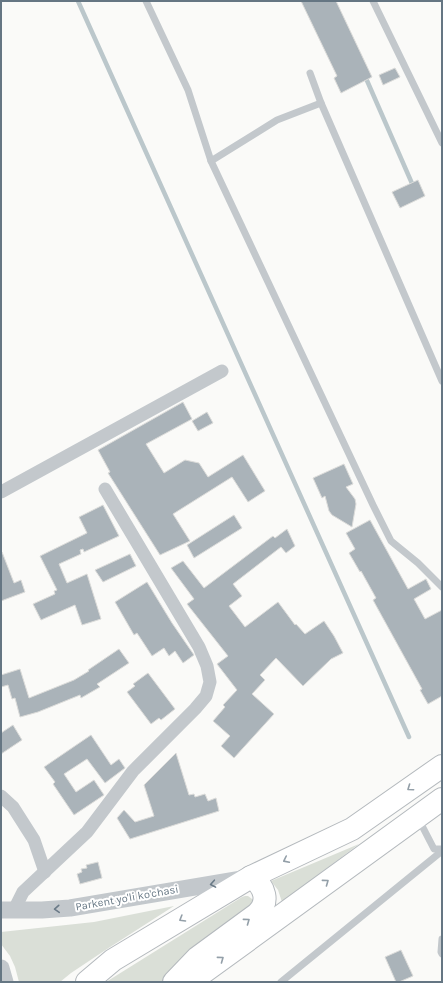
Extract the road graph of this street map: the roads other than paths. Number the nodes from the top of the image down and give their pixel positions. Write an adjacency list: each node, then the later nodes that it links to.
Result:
1 (146, 1): 6 (lane)
2 (373, 1): 5 (lane)
3 (310, 73): 4 (lane)
4 (321, 103): 6 (lane); 8 (lane)
5 (442, 143)
6 (211, 161): 11 (lane)
7 (222, 371): 10 (street)
8 (442, 381)
9 (106, 489): 17 (street)
10 (1, 492)
11 (442, 587)
12 (442, 766): 18 (highway, one-way to 18)
13 (1, 796): 17 (street)
14 (442, 799): 15 (highway)
15 (417, 816): 16 (lane); 26 (highway, one-way to 15)
16 (439, 850): 27 (lane)
17 (45, 872): 19 (street)
18 (251, 877): 19 (street, Parkent yo'li ko'chasi, one-way to 19); 24 (highway, one-way to 24); 25 (highway, one-way to 18)
19 (8, 910)
20 (442, 940): 21 (lane)
21 (442, 954)
22 (1, 968): 23 (street)
23 (4, 982)
24 (87, 982)
25 (174, 982)
26 (190, 982)
27 (281, 982)

